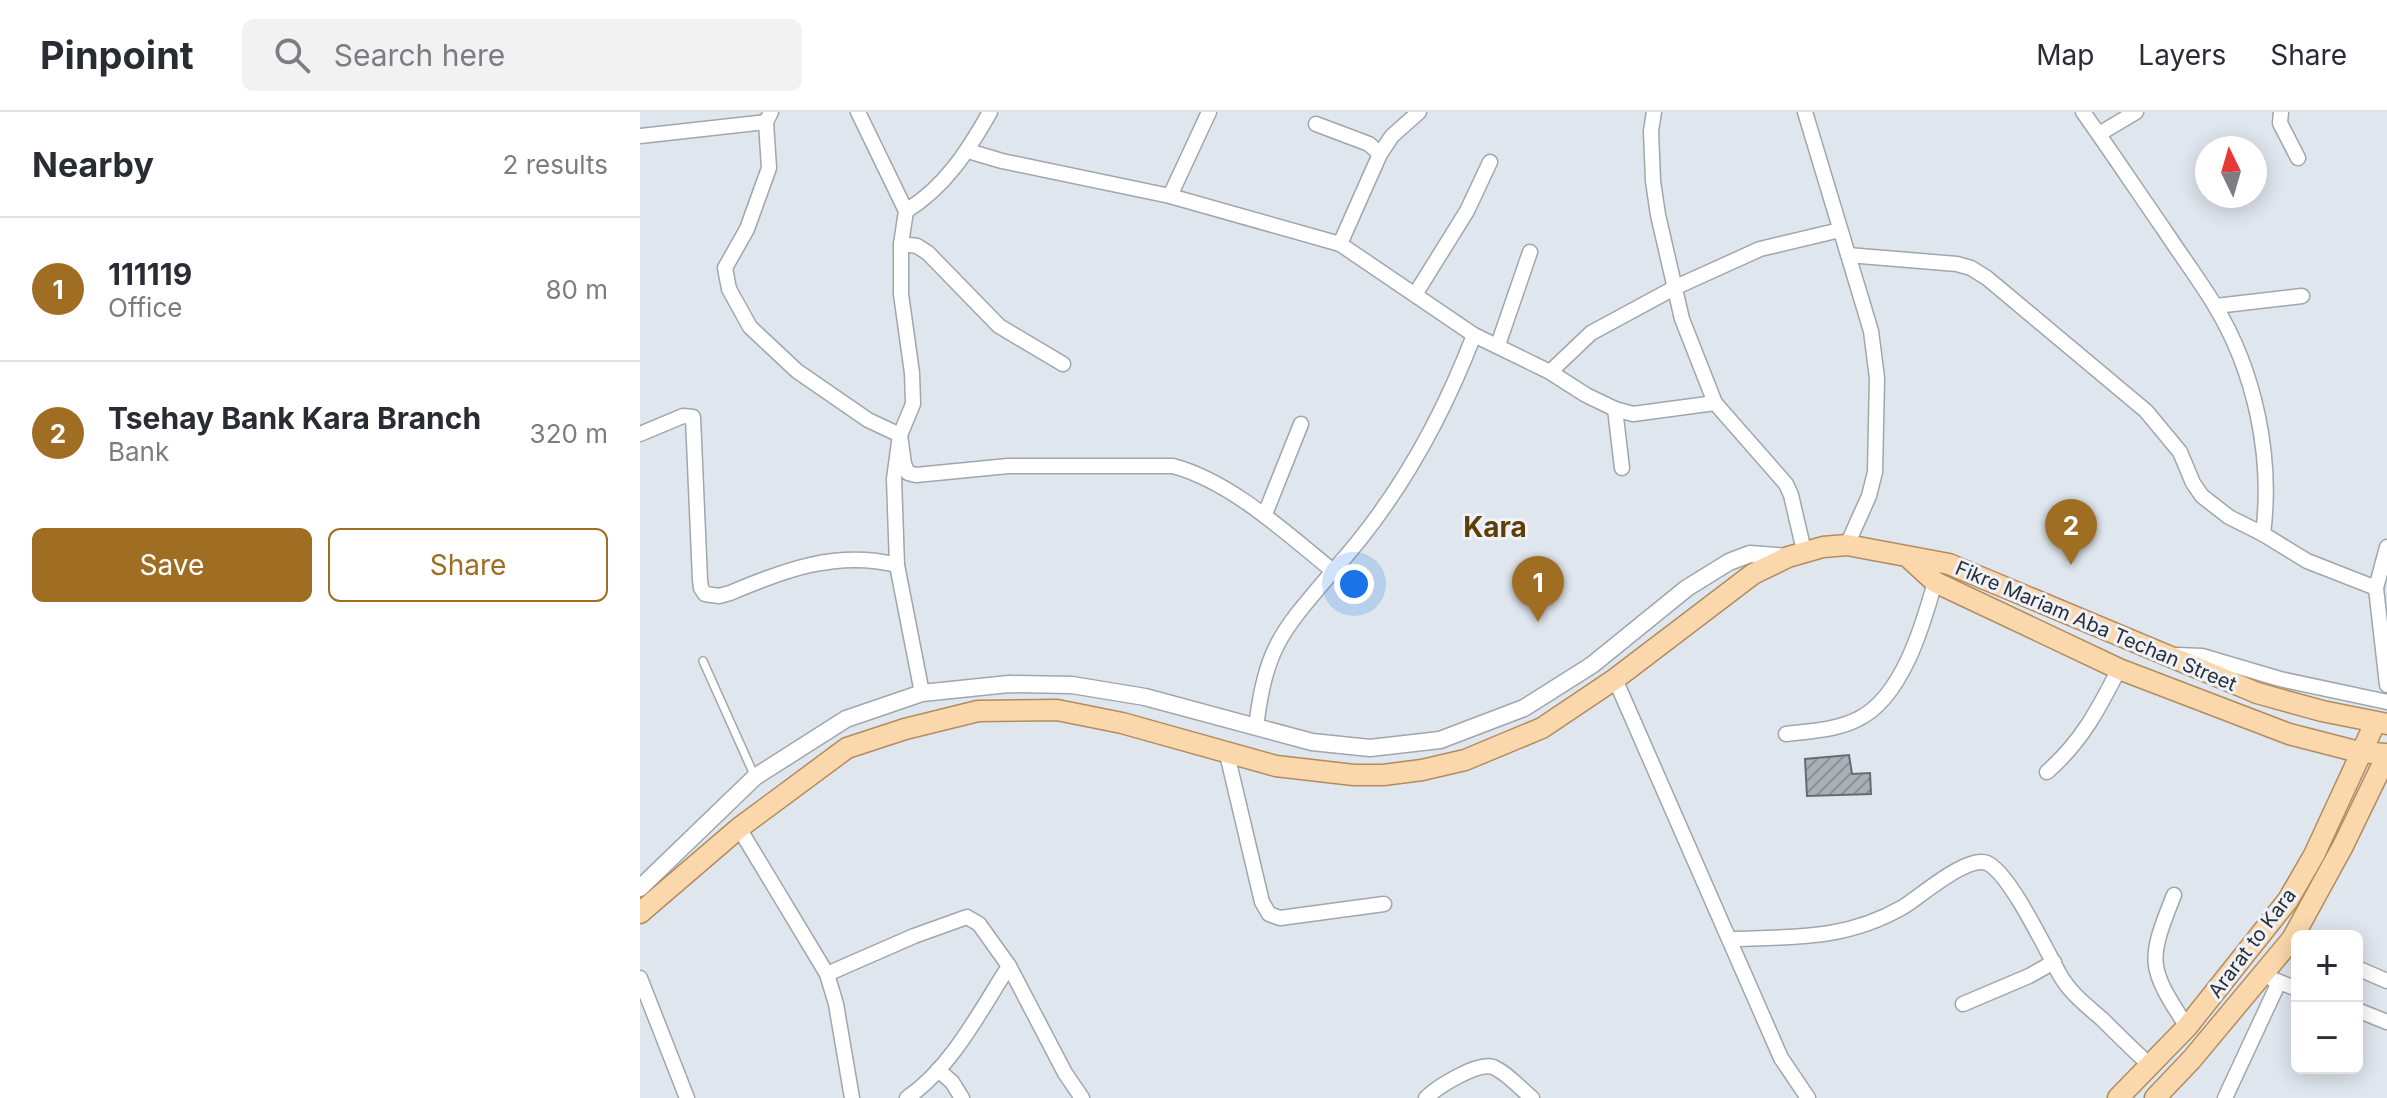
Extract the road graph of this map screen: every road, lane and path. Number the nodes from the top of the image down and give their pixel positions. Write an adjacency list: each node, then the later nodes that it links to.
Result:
1 (858, 112): 19 (street)
2 (990, 112): 14 (street)
3 (1209, 112): 18 (street)
4 (1419, 112): 15 (street)
5 (1654, 112): 25 (street)
6 (1805, 112): 20 (street)
7 (2083, 112): 12 (street)
8 (2136, 112): 12 (street)
9 (2281, 112): 16 (street)
10 (769, 117): 13 (street); 37 (street)
11 (1316, 124): 15 (street)
12 (2099, 134): 28 (street)
13 (640, 136)
14 (968, 151): 18 (street); 19 (street)
15 (1380, 154): 22 (street)
16 (2298, 158)
17 (1490, 162): 26 (street)
18 (1170, 196): 22 (street)
19 (906, 211): 21 (street)
20 (1840, 230): 24 (street); 25 (street)
21 (901, 244): 31 (street); 37 (street)
22 (1340, 244): 26 (street)
23 (1530, 252): 30 (street)
24 (1848, 255): 40 (street); 41 (street)
25 (1676, 287): 32 (street); 33 (street)
26 (1416, 293): 29 (street)
27 (2302, 296): 28 (street)
28 (2216, 306): 40 (street)
29 (1474, 335): 30 (street); 46 (street)
30 (1498, 345): 32 (street)
31 (1063, 364)
32 (1550, 372): 34 (street)
33 (1715, 403): 34 (street); 43 (street)
34 (1615, 409): 38 (street)
35 (1301, 424): 39 (street)
36 (640, 434): 45 (street)
37 (900, 435): 39 (street); 45 (street)
38 (1622, 468)
39 (1265, 514): 46 (street)
40 (2263, 534): 48 (street)
41 (1847, 545): 43 (main road, Fikre Mariam Aba Techan Street); 44 (main road, Fikre Mariam Aba Techan Street)
42 (2387, 547): 48 (street)
43 (1796, 554): 52 (main road, Fikre Mariam Aba Techan Street); 57 (street)
44 (1910, 559): 47 (main road, Fikre Mariam Aba Techan Street); 49 (main road, Fikre Mariam Aba Techan Street)
45 (897, 565): 54 (street)
46 (1333, 571): 57 (street)
47 (1935, 582): 51 (main road, Fikre Mariam Aba Techan Street); 58 (street)
48 (2376, 588): 53 (street)
49 (2159, 653): 55 (street); 56 (main road, Fikre Mariam Aba Techan Street)
50 (703, 661): 63 (lane)
51 (2119, 669): 60 (main road, Fikre Mariam Aba Techan Street); 62 (street)
52 (1615, 679): 59 (main road, Fikre Mariam Aba Techan Street); 70 (street)
53 (2387, 685)
54 (922, 693): 57 (street); 63 (street)
55 (2387, 702)
56 (2381, 723): 60 (main road, Ararat to Kara)
57 (1256, 727)
58 (1786, 734)
59 (1226, 750): 64 (main road, Fikre Mariam Aba Techan Street); 67 (street)
60 (2359, 752): 61 (main road, Fikre Mariam Aba Techan Street); 83 (main road, Ararat to Kara)
61 (2387, 754): 69 (main road, Ararat to Kara)
62 (2047, 772)
63 (755, 777): 65 (street)
64 (739, 828): 68 (main road, Fikre Mariam Aba Techan Street); 75 (street)
65 (640, 888)
66 (2174, 895): 83 (street)
67 (1384, 904)
68 (640, 913)
69 (2300, 930)
70 (1731, 939): 72 (street); 93 (street)
71 (2291, 947): 77 (main road, Ararat to Kara)
72 (2054, 962): 80 (street); 84 (street)
73 (1009, 966): 75 (street); 85 (street); 90 (street)
74 (2363, 971): 78 (street)
75 (827, 974): 87 (street)
76 (640, 978): 86 (street)
77 (2272, 979): 79 (street); 95 (main road, Ararat to Kara); 96 (street)
78 (2387, 981)
79 (2291, 987)
80 (1963, 1004)
81 (2363, 1012): 82 (street)
82 (2387, 1022)
83 (2187, 1027): 84 (main road, Ararat to Kara)
84 (2151, 1066): 94 (main road, Ararat to Kara)
85 (938, 1070): 88 (street); 89 (street)
86 (687, 1098)
87 (852, 1098)
88 (907, 1098)
89 (962, 1098)
90 (1082, 1098)
91 (1426, 1098): 92 (street)
92 (1532, 1098)
93 (1808, 1098)
94 (2118, 1098)
95 (2155, 1098)
96 (2225, 1098)

